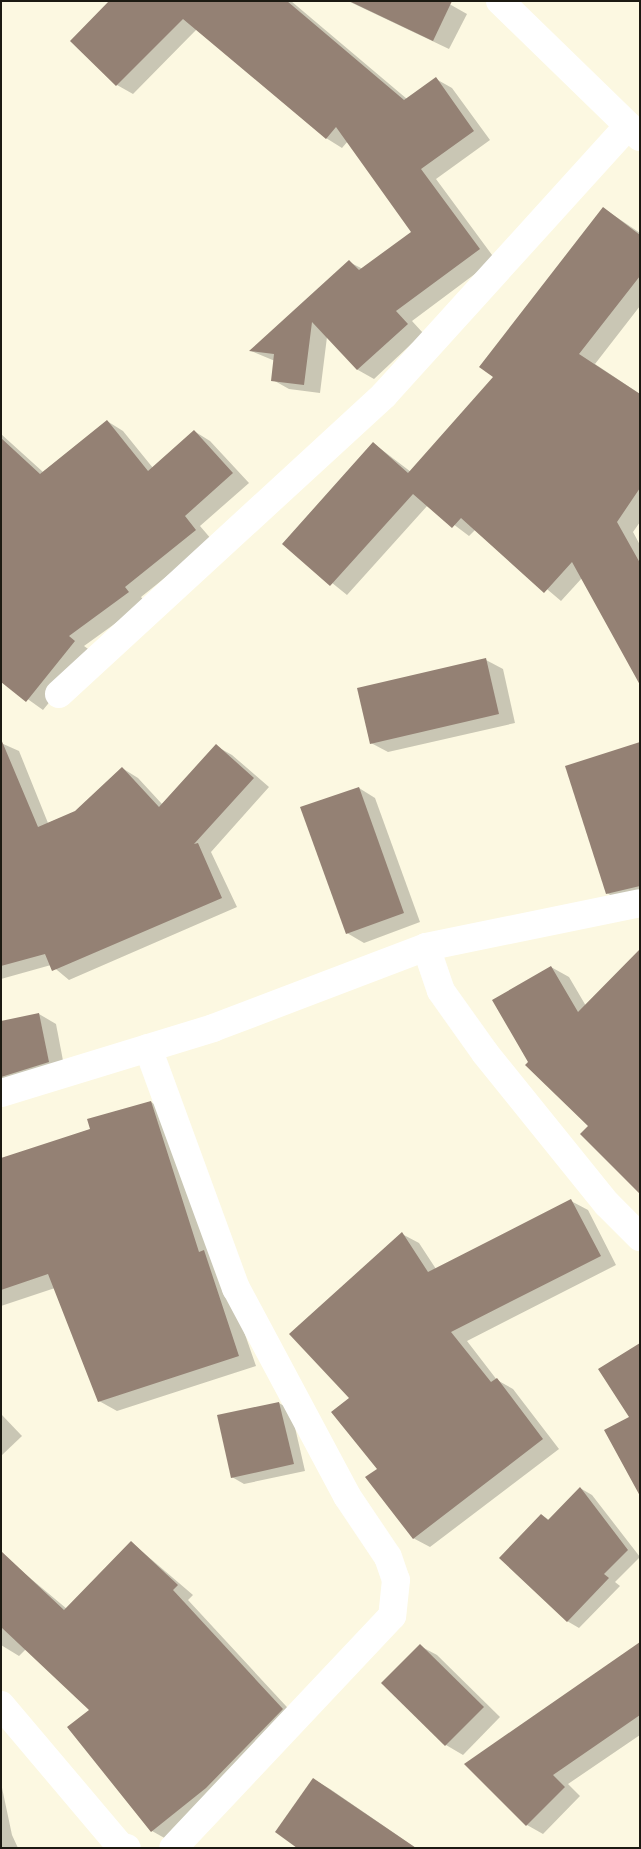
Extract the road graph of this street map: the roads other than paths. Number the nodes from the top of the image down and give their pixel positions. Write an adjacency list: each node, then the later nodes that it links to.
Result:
1 (500, 1): 2 (street)
2 (634, 132): 3 (street)
3 (59, 694)
4 (640, 903): 5 (street)
5 (426, 947): 6 (street); 8 (street)
6 (148, 1048): 7 (street); 11 (street)
7 (1, 1093)
8 (640, 1238)
9 (1, 1705): 10 (street)
10 (111, 1843)
11 (173, 1848)

